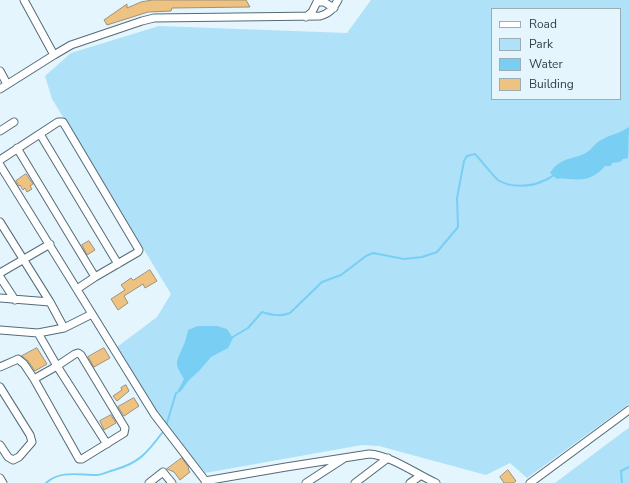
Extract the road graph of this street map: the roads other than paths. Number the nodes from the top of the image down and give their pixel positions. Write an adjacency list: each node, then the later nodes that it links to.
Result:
1 (24, 0): 6 (street)
2 (338, 0): 4 (street)
3 (318, 1): 4 (street); 5 (street)
4 (334, 8): 5 (street)
5 (306, 17): 6 (street)
6 (54, 55): 8 (street)
7 (0, 71): 8 (street)
8 (8, 84): 9 (street)
9 (0, 89)
10 (14, 122): 11 (street)
11 (0, 131)
12 (40, 134): 13 (street); 19 (street); 19 (street)
13 (18, 148): 14 (street); 22 (street)
14 (0, 160)
15 (0, 165): 17 (street)
16 (0, 222): 18 (street)
17 (50, 244): 18 (street); 23 (street)
18 (24, 259): 20 (street); 26 (street)
19 (118, 264): 22 (street)
20 (0, 273)
21 (0, 277): 25 (street)
22 (95, 277): 23 (street)
23 (77, 289): 27 (street)
24 (0, 298): 25 (street)
25 (15, 300): 26 (street)
26 (50, 302): 28 (street)
27 (92, 314): 28 (street); 42 (street)
28 (64, 328): 30 (street)
29 (0, 330): 30 (street)
30 (38, 333): 31 (street)
31 (57, 366): 33 (street); 36 (street); 36 (street)
32 (0, 367): 33 (street)
33 (34, 379): 36 (street)
34 (0, 387): 37 (street)
35 (629, 410): 50 (street)
36 (107, 444)
37 (0, 445)
38 (344, 457): 39 (street); 42 (street); 46 (street)
39 (388, 458): 40 (street); 47 (street)
40 (420, 476): 48 (street); 49 (street)
41 (0, 478): 43 (street)
42 (206, 482)
43 (3, 483)
44 (149, 483): 45 (street)
45 (172, 483)
46 (306, 483)
47 (355, 483)
48 (410, 483)
49 (436, 483)
50 (530, 483)

